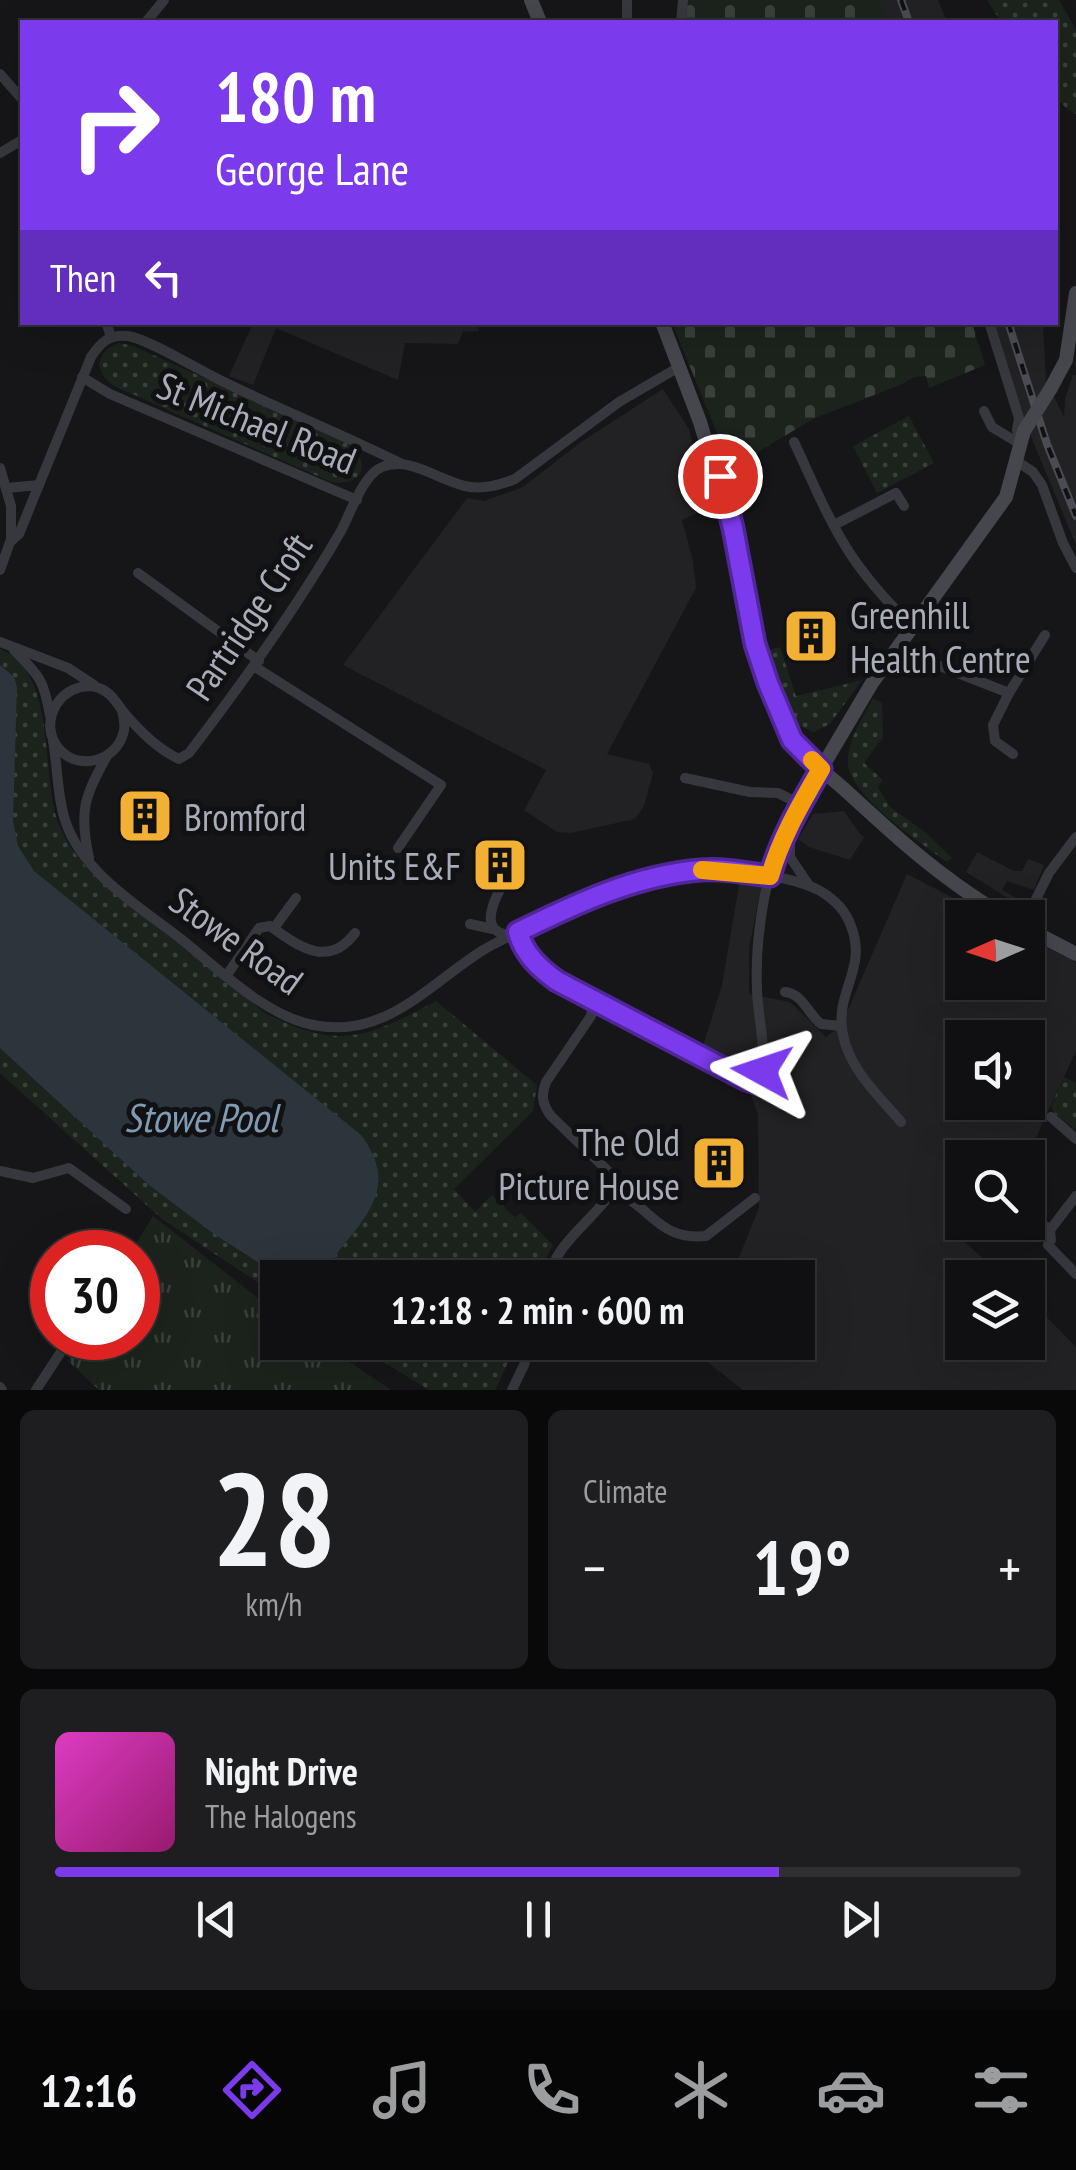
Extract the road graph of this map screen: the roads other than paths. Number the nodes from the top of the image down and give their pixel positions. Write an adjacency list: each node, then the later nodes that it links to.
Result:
1 (164, 0): 2 (street)
2 (148, 20)
3 (0, 74): 4 (street)
4 (20, 97)
5 (1076, 294): 14 (street, bridge)
6 (107, 325): 9 (street)
7 (663, 325): 10 (street)
8 (990, 325): 14 (street)
9 (111, 337): 11 (street); 16 (street, St Michael Road)
10 (680, 367): 15 (street); 16 (street, St Michael Road)
11 (82, 378): 19 (street); 21 (street, St Michael Road)
12 (984, 411): 14 (street)
13 (794, 442): 23 (street)
14 (1020, 445): 25 (street); 28 (street)
15 (712, 462): 18 (street)
16 (400, 464): 21 (street, St Michael Road)
17 (0, 468): 20 (street)
18 (720, 476): 43 (street)
19 (39, 485): 20 (street); 24 (street)
20 (7, 488): 24 (street)
21 (357, 500): 33 (street, Partridge Croft)
22 (904, 506): 23 (street)
23 (834, 525): 28 (street)
24 (10, 542): 26 (street)
25 (1076, 568)
26 (0, 570)
27 (138, 573): 33 (street)
28 (913, 628): 31 (street)
29 (1045, 635): 35 (street)
30 (0, 642): 32 (street)
31 (901, 644): 35 (street); 43 (street)
32 (12, 648): 34 (street); 37 (street)
33 (257, 664): 39 (street, Partridge Croft); 48 (street)
34 (100, 688): 36 (street); 37 (street)
35 (1009, 693): 41 (street)
36 (122, 711): 38 (street); 39 (street)
37 (50, 717): 40 (street)
38 (120, 740): 39 (street); 42 (street)
39 (150, 740)
40 (53, 741): 42 (street); 50 (street, Stowe Road)
41 (1013, 754)
42 (107, 756): 50 (street)
43 (821, 769): 45 (street); 54 (street)
44 (685, 778): 45 (street)
45 (800, 804): 46 (street)
46 (792, 820): 51 (street); 52 (street)
47 (1076, 837): 55 (street)
48 (398, 848)
49 (522, 854): 58 (street)
50 (90, 864): 63 (street, Stowe Road)
51 (770, 876): 52 (street, Stowe Road); 60 (street, Stowe Road); 65 (street)
52 (810, 886): 66 (street)
53 (296, 898): 57 (street)
54 (980, 900)
55 (1035, 900)
56 (470, 924): 58 (street)
57 (274, 928): 59 (street); 63 (street)
58 (493, 930): 60 (street)
59 (356, 933)
60 (515, 934): 63 (street, Stowe Road); 65 (street)
61 (1045, 938): 62 (street)
62 (1076, 954)
63 (227, 975)
64 (784, 992): 66 (street)
65 (593, 1001): 71 (street)
66 (841, 1026): 68 (street)
67 (1051, 1117): 69 (street)
68 (901, 1122)
69 (1076, 1139)
70 (0, 1170): 74 (street)
71 (612, 1192): 73 (street); 77 (street)
72 (1076, 1196): 76 (street)
73 (756, 1198)
74 (126, 1210)
75 (1045, 1226): 76 (street)
76 (1050, 1230): 78 (street)
77 (555, 1260)
78 (1076, 1274)
79 (56, 1360): 81 (street)
80 (525, 1360): 82 (street)
81 (36, 1390)
82 (512, 1390)

